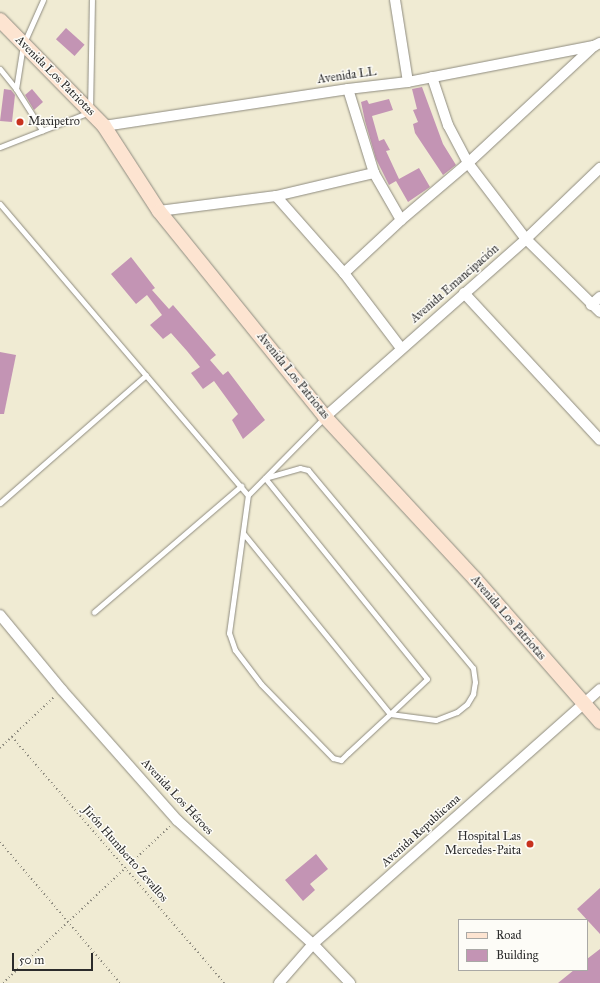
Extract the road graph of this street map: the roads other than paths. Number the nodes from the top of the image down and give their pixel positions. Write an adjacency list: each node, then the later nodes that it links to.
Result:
1 (43, 0): 5 (lane)
2 (92, 0): 12 (lane)
3 (395, 0): 9 (street)
4 (0, 20): 5 (street, Avenida Los Patriotas)
5 (23, 45): 10 (lane); 12 (street, Avenida Los Patriotas)
6 (597, 45): 8 (street, Avenida LL); 16 (street)
7 (0, 69): 10 (lane)
8 (432, 77): 9 (street, Avenida LL); 16 (street)
9 (408, 82): 11 (street, Avenida LL)
10 (16, 89): 14 (lane)
11 (348, 89): 13 (street, Avenida LL); 18 (street)
12 (90, 112): 13 (street, Avenida Los Patriotas); 14 (lane)
13 (104, 126): 21 (street, Avenida Los Patriotas)
14 (42, 130): 15 (lane)
15 (0, 147)
16 (468, 163): 22 (street); 23 (street)
17 (600, 168): 23 (street, Avenida Emancipación)
18 (374, 173): 19 (street); 22 (street)
19 (276, 196): 21 (street); 24 (street)
20 (0, 204): 30 (lane)
21 (159, 211): 31 (street, Avenida Los Patriotas)
22 (401, 220): 24 (street)
23 (526, 239): 25 (street, Avenida Emancipación); 27 (street)
24 (344, 273): 29 (street)
25 (464, 293): 29 (street, Avenida Emancipación); 32 (street)
26 (600, 296): 27 (street)
27 (591, 305): 28 (street)
28 (600, 312)
29 (401, 348): 31 (street, Avenida Emancipación)
30 (146, 376): 34 (lane); 36 (lane)
31 (325, 417): 33 (lane); 41 (street, Avenida Los Patriotas)
32 (600, 440)
33 (265, 478): 35 (lane); 42 (lane); 42 (lane)
34 (241, 486): 35 (lane); 38 (lane)
35 (248, 495): 37 (lane)
36 (0, 503)
37 (243, 533): 42 (lane); 42 (lane)
38 (94, 612)
39 (0, 615): 44 (street, Avenida Los Héroes)
40 (600, 689): 41 (street, Avenida Republicana)
41 (584, 704): 43 (street, Avenida Los Patriotas); 44 (street, Avenida Republicana)
42 (390, 714)
43 (600, 722)
44 (313, 944): 45 (street, Avenida Republicana); 46 (street, Avenida Los Héroes)
45 (280, 983)
46 (350, 983)

